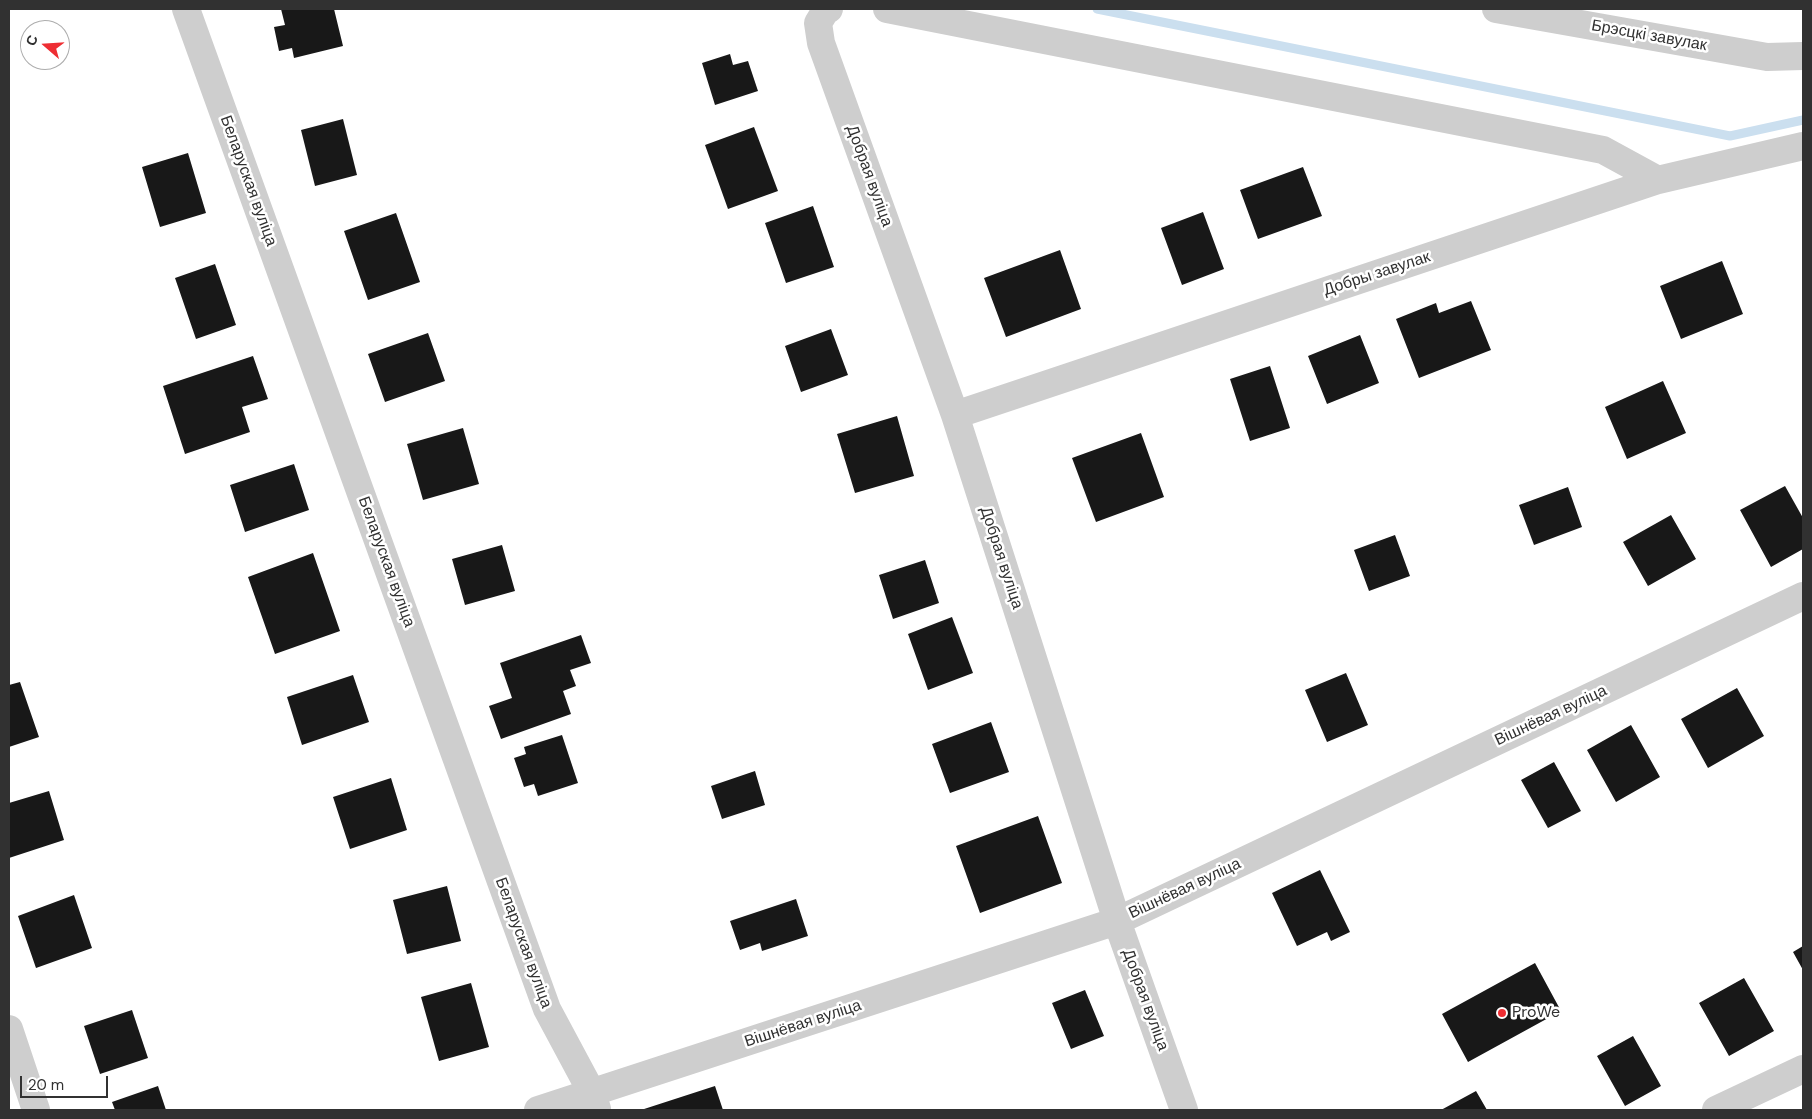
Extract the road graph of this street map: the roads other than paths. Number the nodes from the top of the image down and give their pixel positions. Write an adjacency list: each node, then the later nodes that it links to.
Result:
1 (186, 9): 13 (street, Беларуская вуліца)
2 (827, 9): 8 (street, Добрая вуліца)
3 (887, 9): 7 (street)
4 (1496, 9): 5 (street, Брэсцкі завулак)
5 (1803, 56)
6 (1803, 146): 7 (street, Добры завулак)
7 (1658, 180): 8 (street, Добры завулак)
8 (955, 415): 10 (street, Добрая вуліца)
9 (1803, 596): 10 (street, Вішнёвая вуліца)
10 (1117, 921): 13 (street, Вішнёвая вуліца); 16 (street, Добрая вуліца)
11 (9, 1029): 14 (street)
12 (1803, 1069): 17 (street)
13 (595, 1101): 15 (street, Вішнёвая вуліца)
14 (36, 1110)
15 (538, 1110)
16 (1184, 1110)
17 (1716, 1110)

